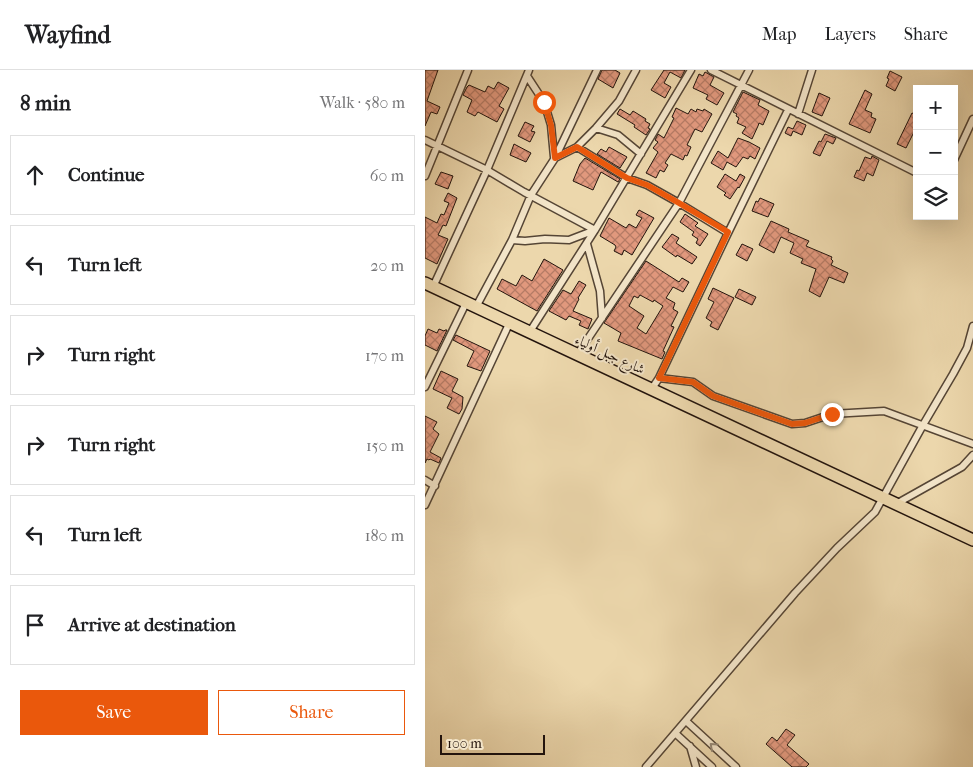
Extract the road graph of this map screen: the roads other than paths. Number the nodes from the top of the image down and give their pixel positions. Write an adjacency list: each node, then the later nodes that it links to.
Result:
1 (468, 70): 15 (street)
2 (597, 70): 19 (street)
3 (636, 70): 13 (street)
4 (691, 70): 18 (street)
5 (711, 70): 9 (street)
6 (749, 70): 9 (street)
7 (812, 70): 11 (street)
8 (528, 73): 19 (street); 20 (street)
9 (741, 85): 10 (street); 25 (street)
10 (788, 110): 11 (street); 27 (street)
11 (798, 114): 21 (street)
12 (973, 119): 17 (street)
13 (595, 128): 16 (street); 18 (street)
14 (425, 140): 15 (street)
15 (437, 145): 20 (street); 22 (street)
16 (577, 147): 19 (street); 23 (street)
17 (958, 151)
18 (641, 154): 23 (street)
19 (555, 158): 24 (street)
20 (487, 170): 24 (street); 30 (street)
21 (913, 171)
22 (425, 176)
23 (627, 178): 25 (street); 26 (street)
24 (531, 195): 26 (street); 28 (street)
25 (679, 203): 27 (street); 32 (street)
26 (595, 230): 28 (street); 29 (street)
27 (728, 232): 37 (street)
28 (512, 240): 31 (street)
29 (587, 244): 32 (street); 35 (street)
30 (429, 285): 31 (highway, شارع جبل أولياء)
31 (471, 305): 33 (highway, شارع جبل أولياء); 38 (street)
32 (602, 318): 36 (street)
33 (509, 324): 35 (highway, شارع جبل أولياء); 44 (street)
34 (973, 326): 40 (street)
35 (529, 333): 36 (highway, شارع جبل أولياء)
36 (577, 356): 39 (highway, شارع جبل أولياء)
37 (659, 378): 39 (street); 40 (street)
38 (425, 387)
39 (651, 390): 45 (highway, شارع جبل أولياء)
40 (923, 425): 41 (street); 45 (street)
41 (973, 444)
42 (973, 455): 46 (street)
43 (425, 480): 44 (street)
44 (435, 486): 47 (street)
45 (882, 498): 46 (highway, شارع جبل أولياء); 49 (street)
46 (895, 504): 48 (highway, شارع جبل أولياء)
47 (425, 505)
48 (973, 540)
49 (686, 721): 50 (street); 55 (street, one-way to 49)
50 (675, 733): 51 (street); 52 (street)
51 (689, 745): 53 (street); 54 (street)
52 (646, 767)
53 (696, 767)
54 (713, 767)
55 (736, 767)

